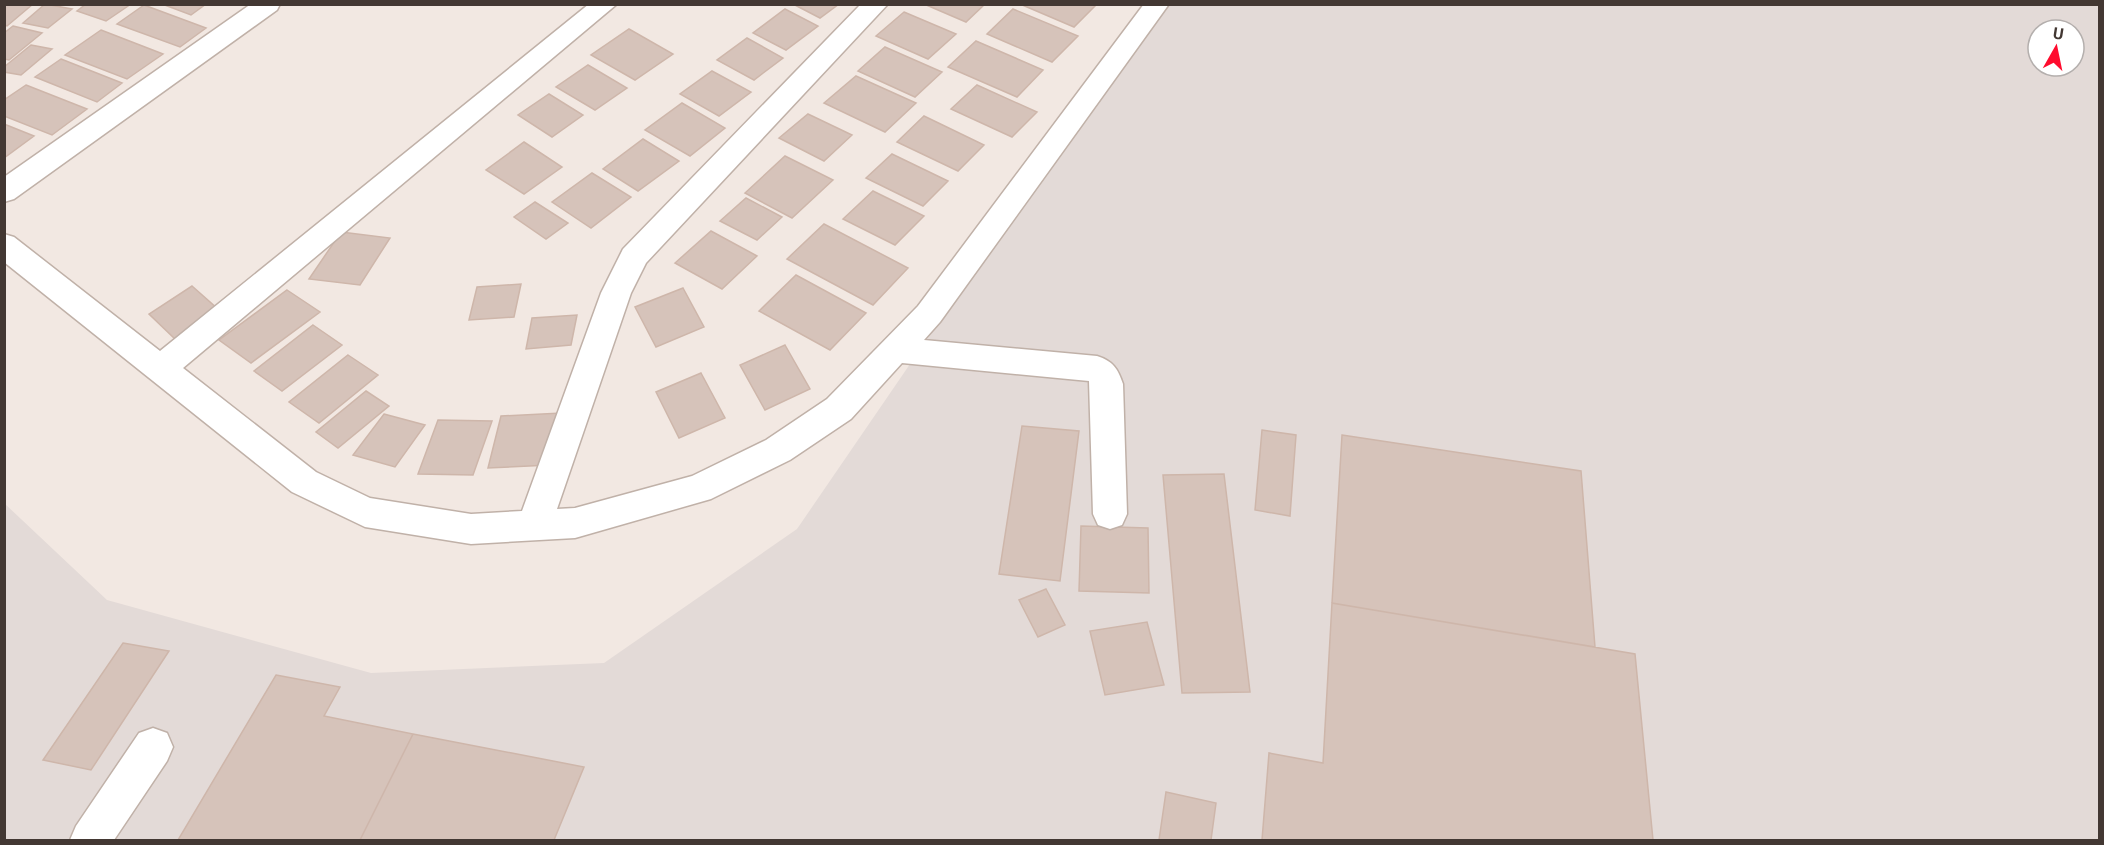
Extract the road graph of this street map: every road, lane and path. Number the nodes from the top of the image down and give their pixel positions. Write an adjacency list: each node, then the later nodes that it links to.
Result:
1 (268, 4): 5 (street)
2 (604, 4): 8 (street)
3 (876, 4): 10 (street)
4 (1156, 4): 7 (street)
5 (4, 192)
6 (4, 245): 8 (street)
7 (895, 350): 9 (street); 10 (street)
8 (160, 369): 10 (street)
9 (1110, 514)
10 (534, 526)
11 (153, 747): 12 (street)
12 (90, 840)

